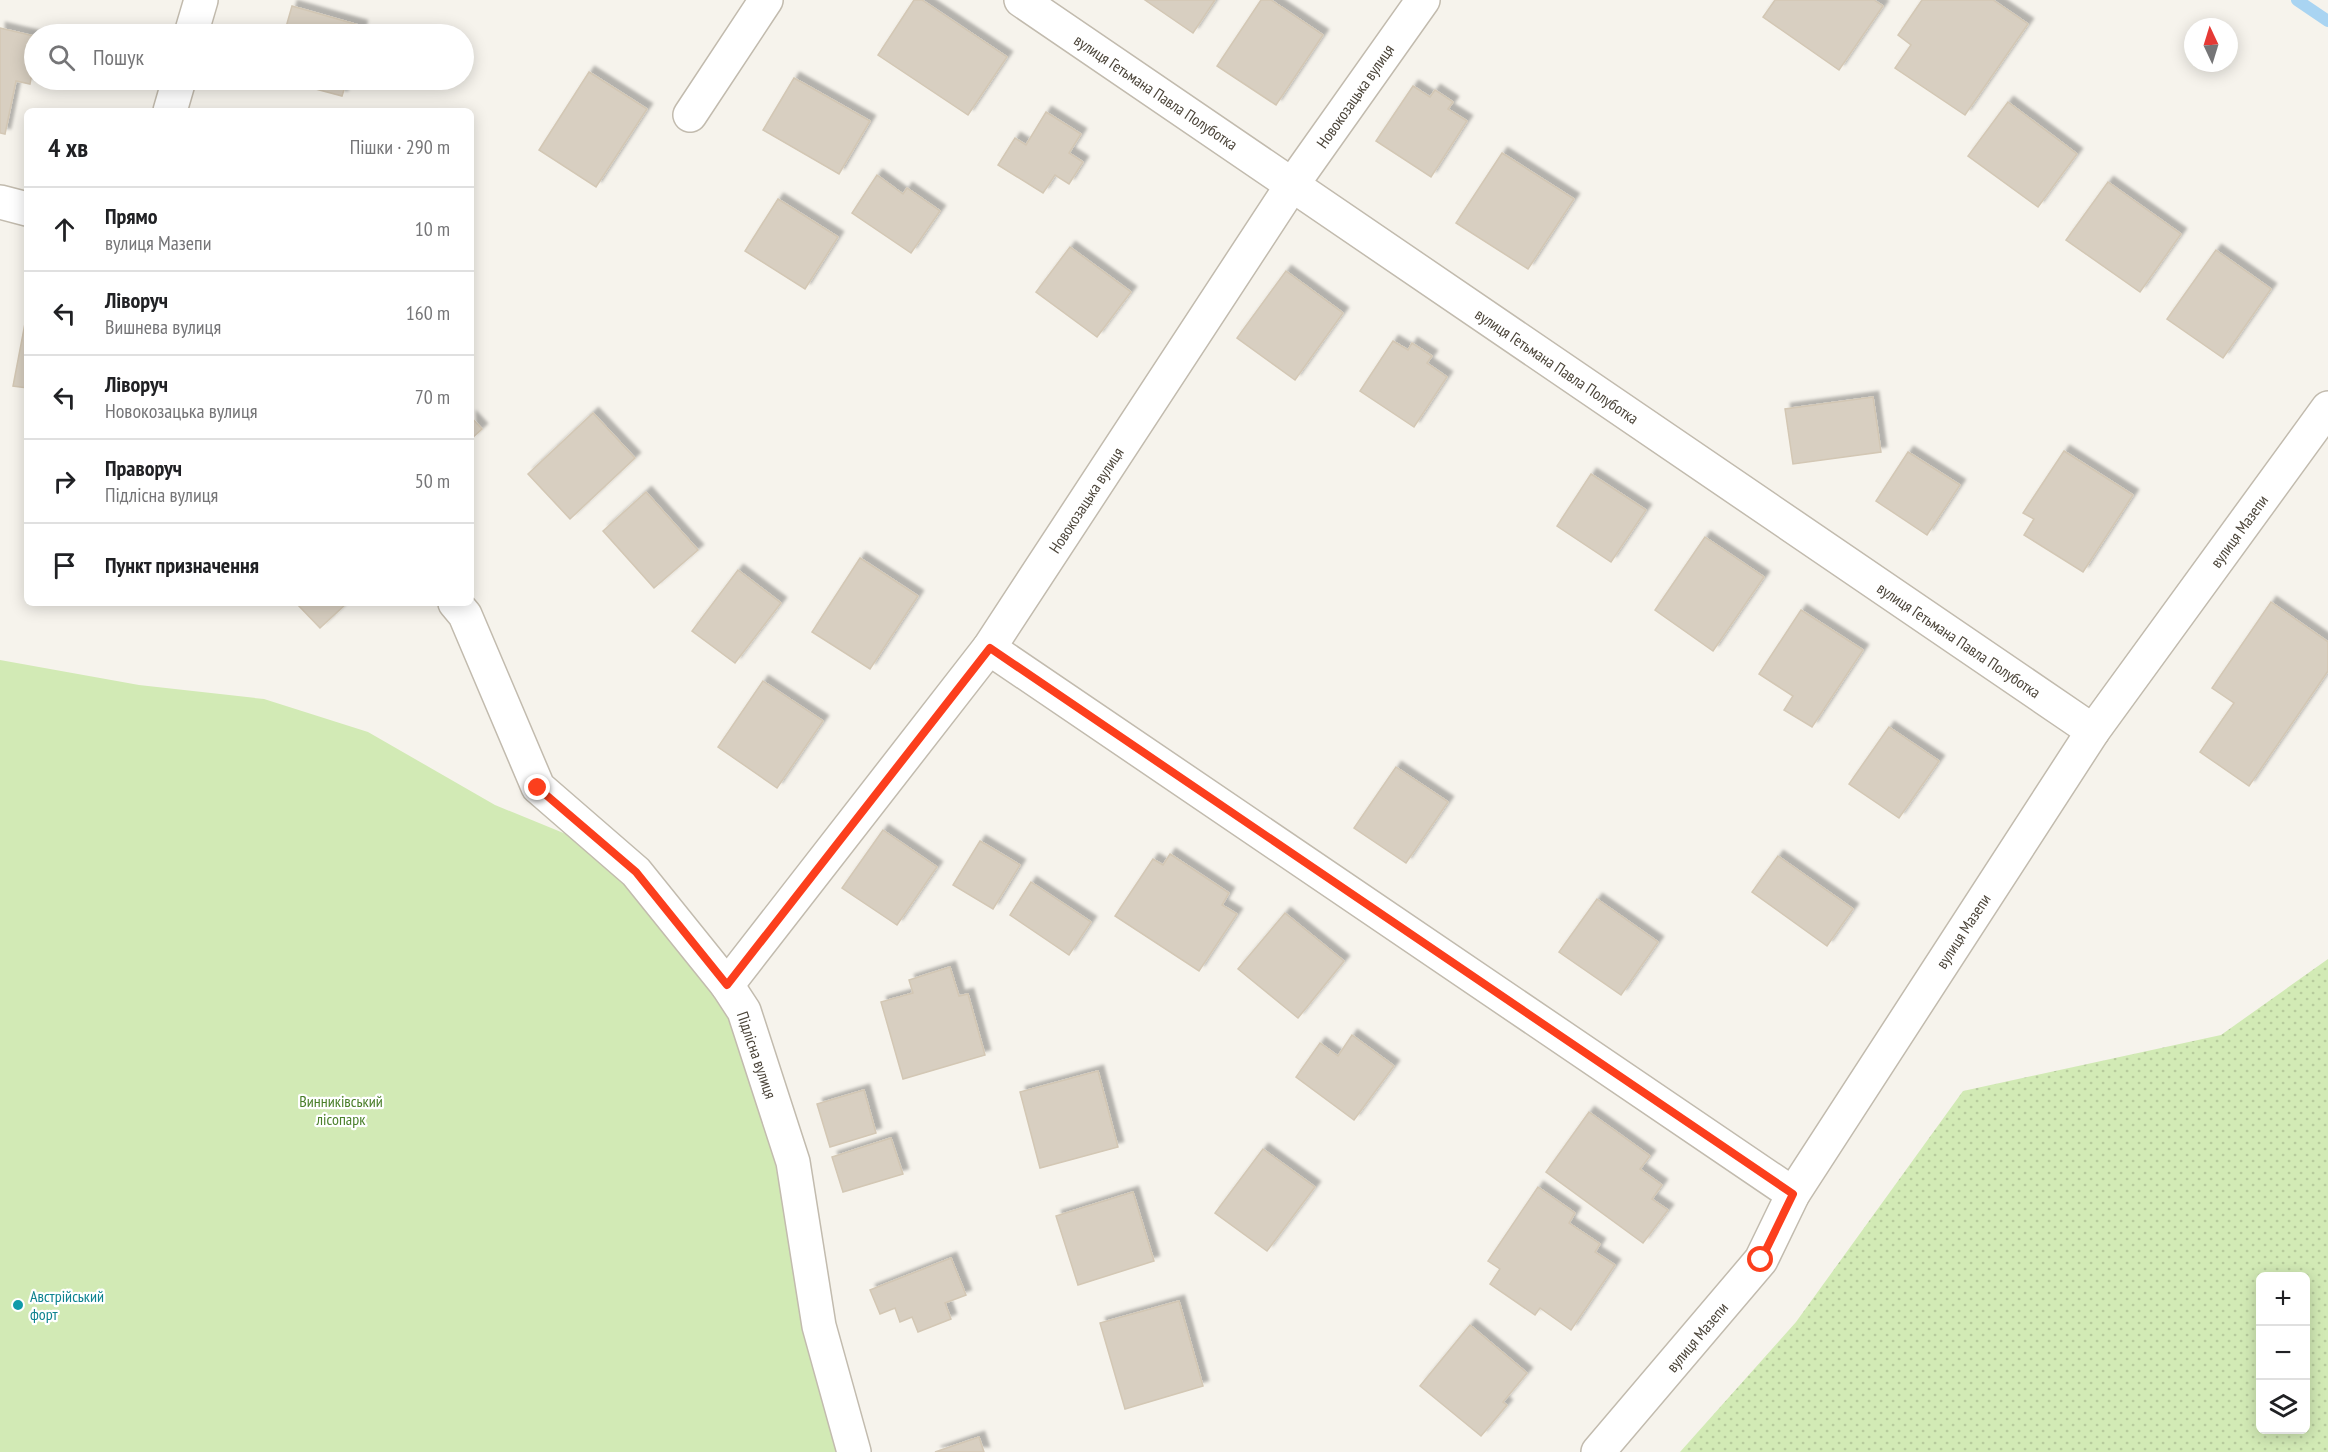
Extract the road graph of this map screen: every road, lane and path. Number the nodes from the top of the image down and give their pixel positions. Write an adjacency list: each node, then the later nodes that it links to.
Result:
1 (201, 0): 5 (street)
2 (766, 0): 8 (street)
3 (1021, 0): 9 (street, вулиця Гетьмана Павла Полуботка)
4 (1423, 0): 9 (street, Новокозацька вулиця)
5 (194, 24)
6 (176, 90): 7 (street)
7 (171, 108)
8 (690, 115)
9 (1292, 186): 14 (street, Новокозацька вулиця); 15 (street, вулиця Гетьмана Павла Полуботка)
10 (0, 202): 11 (street)
11 (24, 208)
12 (2328, 408): 15 (street, вулиця Мазепи)
13 (458, 606): 16 (street, Підлісна вулиця)
14 (990, 648): 16 (street, Новокозацька вулиця); 17 (street)
15 (2093, 731): 17 (street, вулиця Мазепи)
16 (727, 985): 18 (street, Підлісна вулиця)
17 (1793, 1194): 19 (street, вулиця Мазепи)
18 (854, 1452)
19 (1598, 1452)

